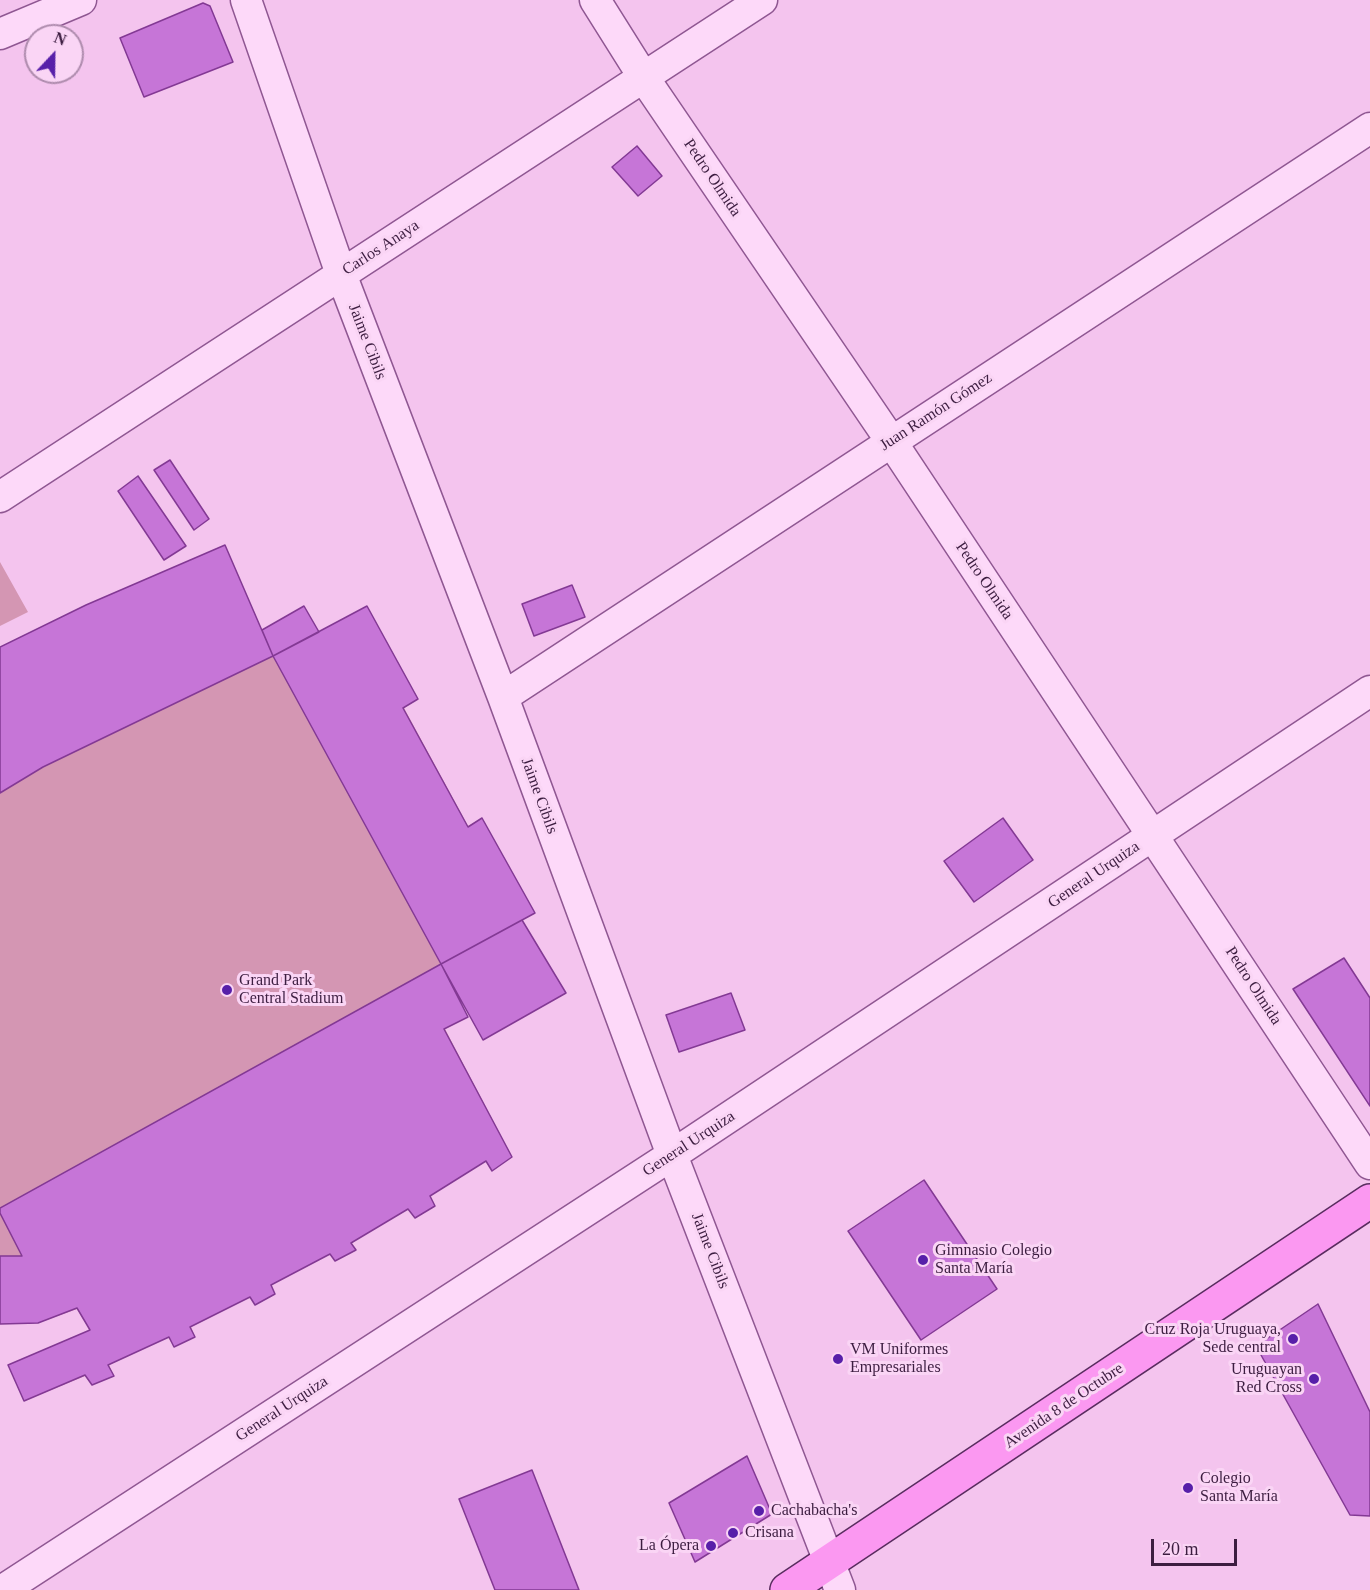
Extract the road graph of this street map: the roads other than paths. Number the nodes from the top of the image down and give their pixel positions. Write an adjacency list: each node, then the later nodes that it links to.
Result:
1 (81, 0): 5 (street)
2 (246, 0): 8 (street, Jaime Cibils)
3 (595, 0): 6 (street, Pedro Olmida)
4 (762, 0): 6 (street, Carlos Anaya)
5 (0, 34)
6 (644, 78): 8 (street, Carlos Anaya); 9 (street, Pedro Olmida)
7 (1370, 128): 9 (street, Juan Ramón Gómez)
8 (341, 274): 10 (street, Carlos Anaya); 12 (street, Jaime Cibils)
9 (891, 441): 12 (street, Juan Ramón Gómez); 13 (street, Pedro Olmida)
10 (0, 497)
11 (1370, 691): 13 (street, General Urquiza)
12 (503, 697): 14 (street, Jaime Cibils)
13 (1154, 835): 14 (street, General Urquiza); 15 (street, Pedro Olmida)
14 (672, 1155): 17 (street, Jaime Cibils); 18 (street, General Urquiza)
15 (1370, 1164)
16 (1370, 1201): 17 (main road, Avenida 8 de Octubre)
17 (835, 1576): 19 (main road, Avenida 8 de Octubre)
18 (3, 1590)
19 (787, 1590)

